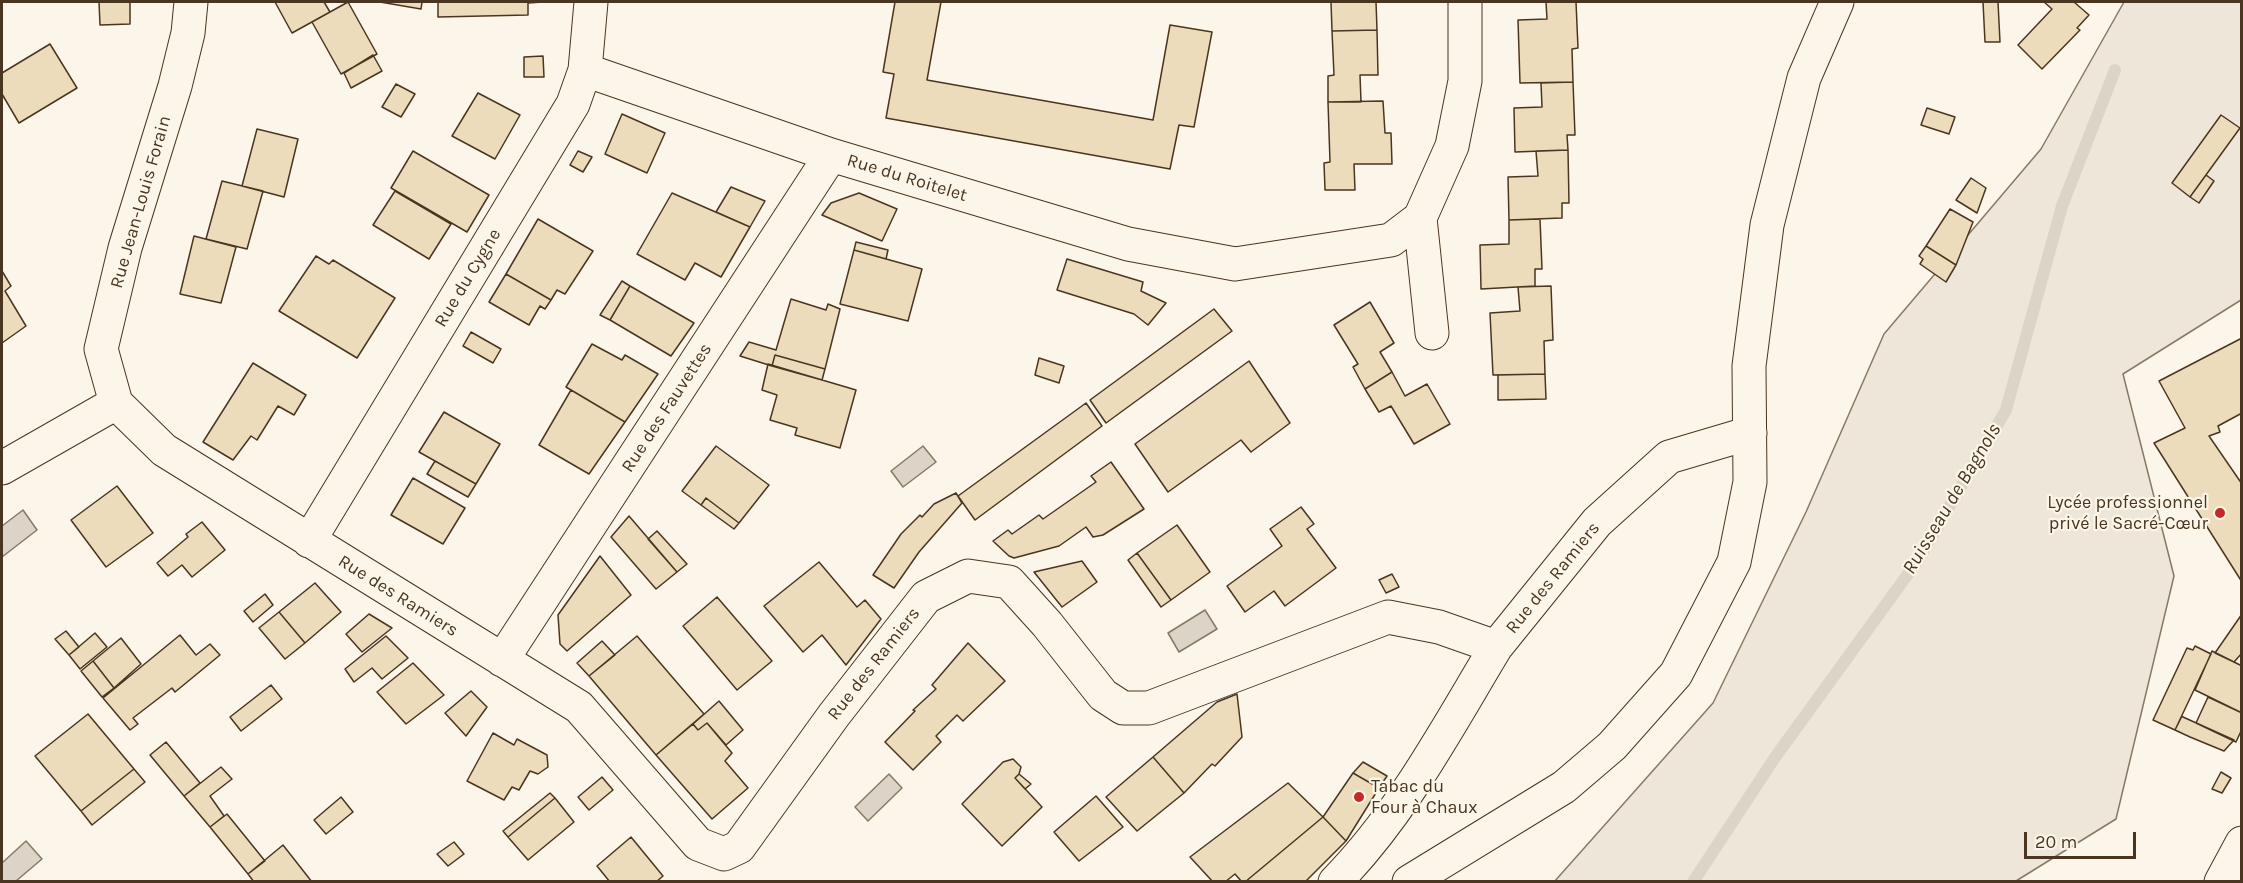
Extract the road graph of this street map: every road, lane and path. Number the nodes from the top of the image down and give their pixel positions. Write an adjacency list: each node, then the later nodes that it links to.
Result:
1 (191, 2): 9 (street, Rue Jean-Louis Forain)
2 (591, 2): 5 (street, Rue du Cygne)
3 (1465, 2): 7 (street)
4 (1837, 2): 10 (street)
5 (585, 70): 6 (street, Rue du Roitelet); 12 (street, Rue du Cygne)
6 (831, 155): 7 (street, Rue du Roitelet); 14 (street, Rue des Fauvettes)
7 (1420, 218): 8 (street)
8 (1432, 333)
9 (116, 403): 11 (street); 12 (street, Rue des Ramiers)
10 (1750, 433): 13 (street, Rue des Ramiers); 17 (street)
11 (2, 468)
12 (309, 541): 14 (street, Rue des Ramiers)
13 (1496, 648): 14 (street, Rue des Ramiers); 16 (street)
14 (502, 660)
15 (2241, 843): 18 (street)
16 (1335, 882)
17 (1409, 882)
18 (2221, 882)

